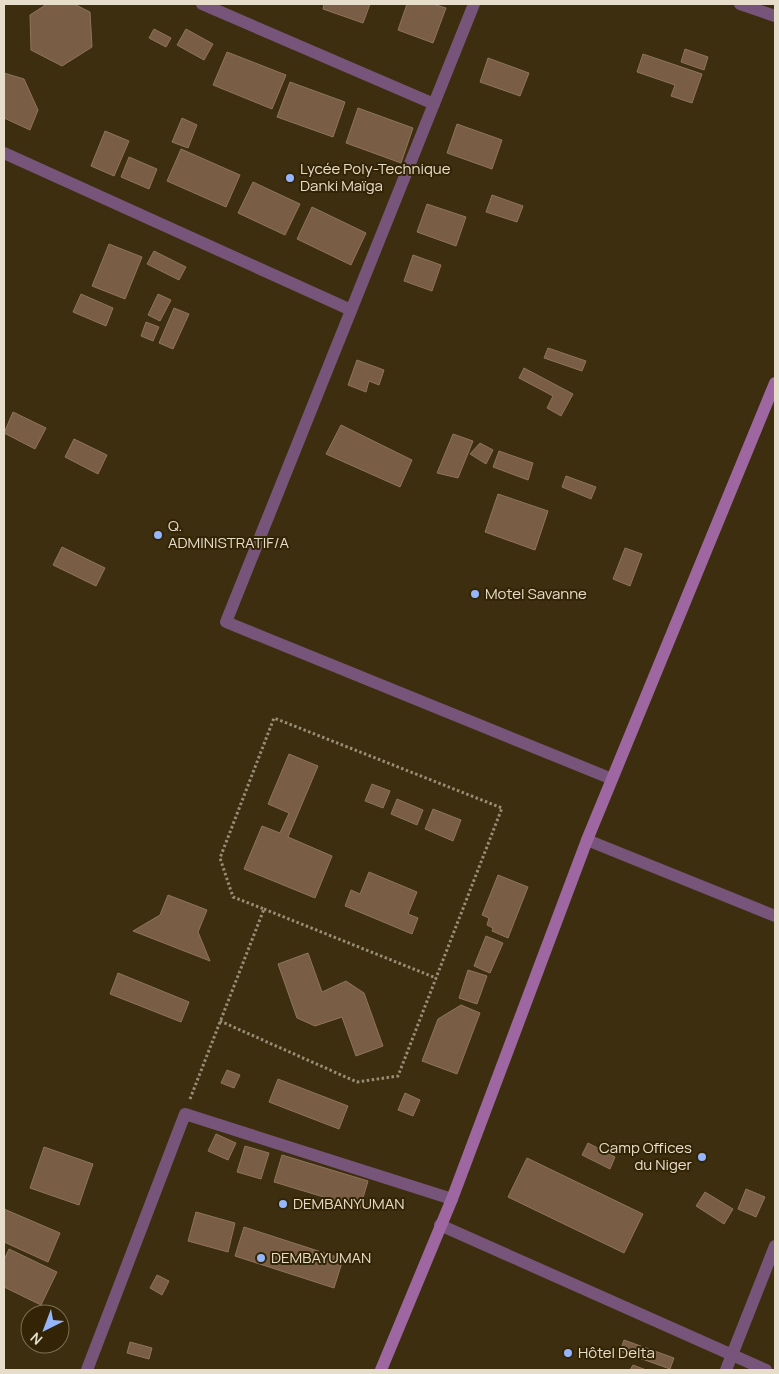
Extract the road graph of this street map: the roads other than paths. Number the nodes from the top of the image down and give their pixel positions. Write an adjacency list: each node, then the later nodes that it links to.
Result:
1 (202, 4): 5 (street)
2 (474, 4): 5 (street)
3 (740, 4): 4 (street)
4 (775, 16)
5 (434, 104): 7 (street)
6 (4, 153): 7 (street)
7 (351, 310): 9 (street)
8 (775, 383): 9 (street)
9 (612, 779): 10 (street)
10 (587, 840): 11 (street); 12 (street)
11 (775, 916)
12 (452, 1199): 13 (street); 16 (street)
13 (440, 1226): 15 (street); 17 (street)
14 (775, 1246): 15 (street)
15 (732, 1355): 18 (street); 19 (street)
16 (87, 1370)
17 (381, 1370)
18 (726, 1370)
19 (766, 1370)

